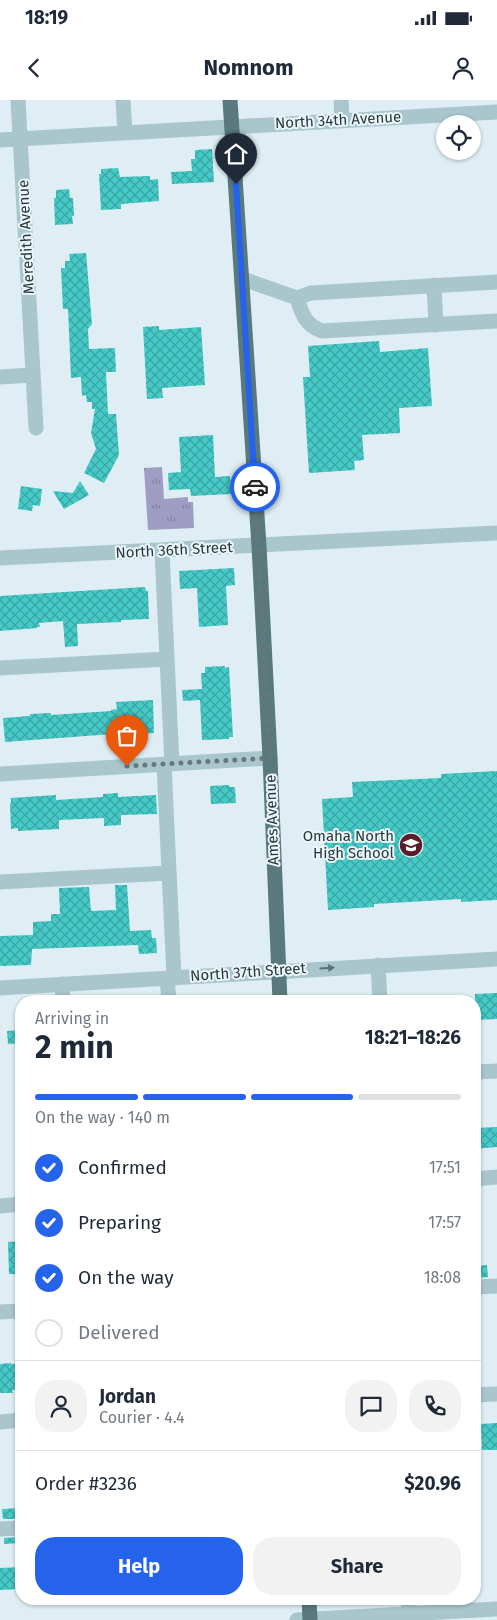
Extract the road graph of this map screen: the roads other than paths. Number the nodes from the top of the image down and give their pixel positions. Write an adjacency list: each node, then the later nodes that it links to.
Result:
1 (18, 100): 10 (street, Meredith Avenue)
2 (123, 100): 9 (street)
3 (230, 100): 8 (main road, Ames Avenue)
4 (341, 100): 7 (street)
5 (441, 107): 6 (street, North 34th Avenue); 7 (street, North 34th Avenue)
6 (497, 112)
7 (342, 120): 8 (street, North 34th Avenue)
8 (232, 126): 9 (street, North 34th Avenue); 12 (main road, Ames Avenue)
9 (125, 133): 10 (street, North 34th Avenue)
10 (20, 139): 11 (street, North 34th Avenue); 18 (street, Meredith Avenue)
11 (0, 140)
12 (243, 280): 15 (street); 22 (main road, Ames Avenue)
13 (497, 282): 14 (street)
14 (434, 285): 15 (street); 17 (street)
15 (297, 298): 17 (street)
16 (497, 322): 17 (street)
17 (436, 325)
18 (34, 375): 19 (street); 20 (street, Meredith Avenue)
19 (0, 377)
20 (36, 428)
21 (497, 534): 22 (street, North 36th Street)
22 (259, 546): 23 (street, North 36th Street); 27 (main road, Ames Avenue)
23 (162, 551): 24 (street, North 36th Street); 25 (street)
24 (0, 558)
25 (167, 659): 26 (street); 28 (street)
26 (0, 668)
27 (270, 758): 28 (street); 34 (main road, Ames Avenue)
28 (168, 764): 29 (street); 30 (street)
29 (0, 774)
30 (169, 873): 31 (street); 35 (street)
31 (0, 882)
32 (497, 959): 33 (street, North 37th Street)
33 (378, 965): 34 (street, North 37th Street, one-way to 33); 41 (street)
34 (278, 970): 35 (street, North 37th Street); 40 (main road, Ames Avenue)
35 (171, 977): 36 (street, North 37th Street); 39 (street)
36 (62, 984): 37 (street, North 37th Street); 38 (street)
37 (0, 988)
38 (63, 995)
39 (169, 995)
40 (280, 995)
41 (380, 995)
42 (497, 1071): 43 (street)
43 (481, 1072)
44 (497, 1177): 45 (street)
45 (481, 1178)
46 (15, 1205): 47 (street)
47 (0, 1206)
48 (497, 1286): 49 (street)
49 (481, 1287)
50 (15, 1311): 51 (street)
51 (0, 1312)
52 (497, 1394): 53 (street)
53 (481, 1395)
54 (15, 1421): 55 (street)
55 (0, 1422)
56 (15, 1528): 57 (street)
57 (0, 1529)
58 (308, 1605): 61 (main road)
59 (497, 1609): 60 (street)
60 (409, 1611): 61 (street)
61 (306, 1620)

